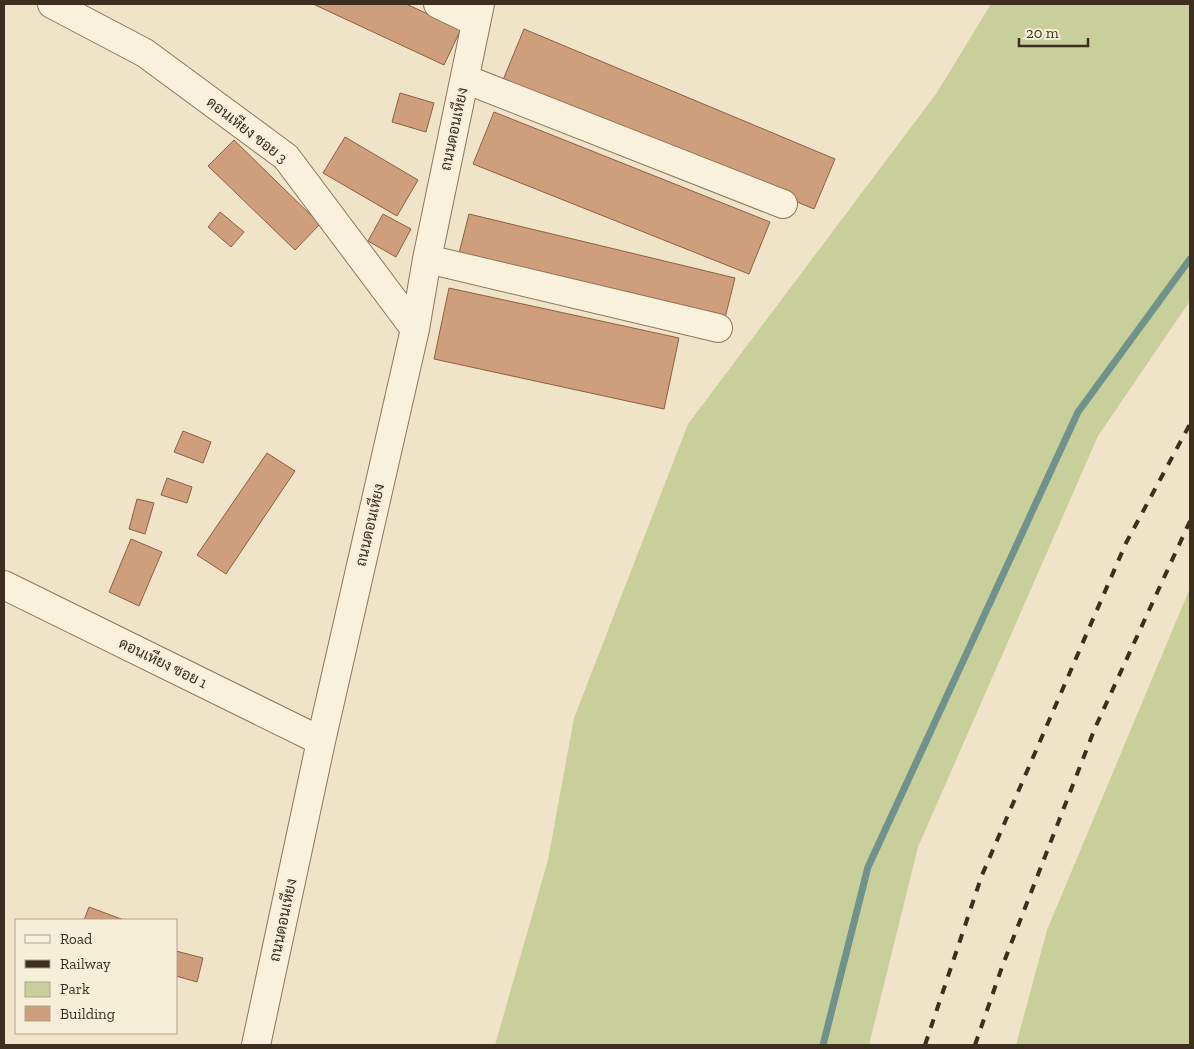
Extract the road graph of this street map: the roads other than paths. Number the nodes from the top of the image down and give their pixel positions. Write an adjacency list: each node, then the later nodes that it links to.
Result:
1 (52, 4): 8 (street, ดอนเหียง ซอย 3)
2 (438, 4): 3 (street)
3 (478, 13): 4 (street, ถนนดอนเหียง)
4 (465, 79): 5 (street); 6 (street, ถนนดอนเหียง)
5 (783, 204)
6 (427, 259): 7 (street); 8 (street, ถนนดอนเหียง)
7 (718, 328)
8 (415, 329): 10 (street, ถนนดอนเหียง)
9 (4, 585): 10 (street, ดอนเหียง ซอย 1)
10 (321, 740): 11 (street, ถนนดอนเหียง)
11 (256, 1045)

